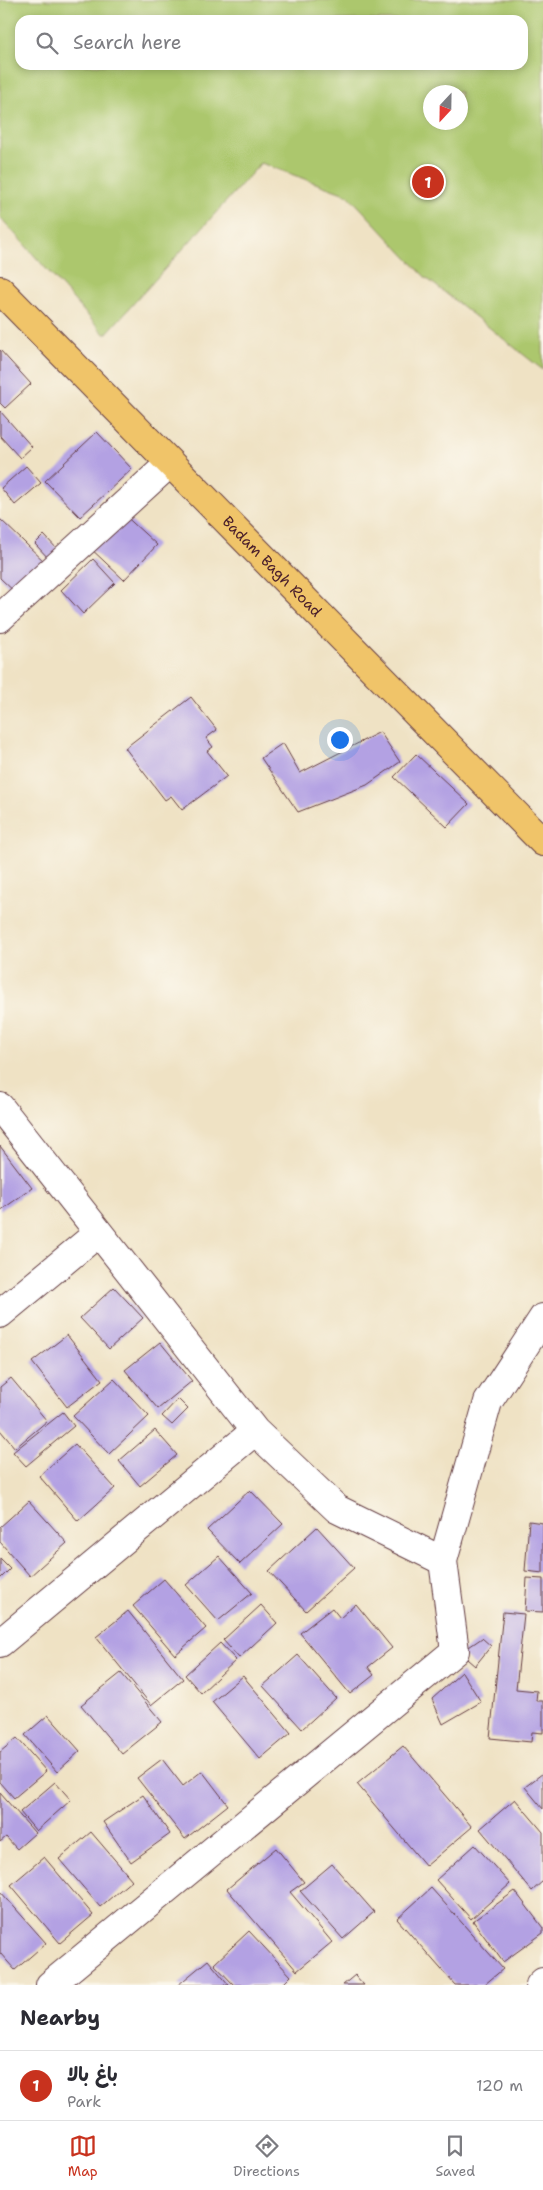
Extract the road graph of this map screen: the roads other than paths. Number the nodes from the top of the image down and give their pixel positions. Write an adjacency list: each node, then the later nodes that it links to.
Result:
1 (0, 290): 2 (main road, Badam Bagh Road)
2 (169, 464): 3 (street); 4 (main road, Badam Bagh Road)
3 (0, 618)
4 (543, 842)
5 (0, 1107): 6 (street)
6 (98, 1233): 7 (street); 9 (street)
7 (0, 1314)
8 (543, 1318): 10 (street)
9 (255, 1431): 10 (street); 11 (street)
10 (442, 1561): 13 (street)
11 (0, 1643)
12 (543, 1982): 14 (street)
13 (50, 1985)
14 (540, 1985)

